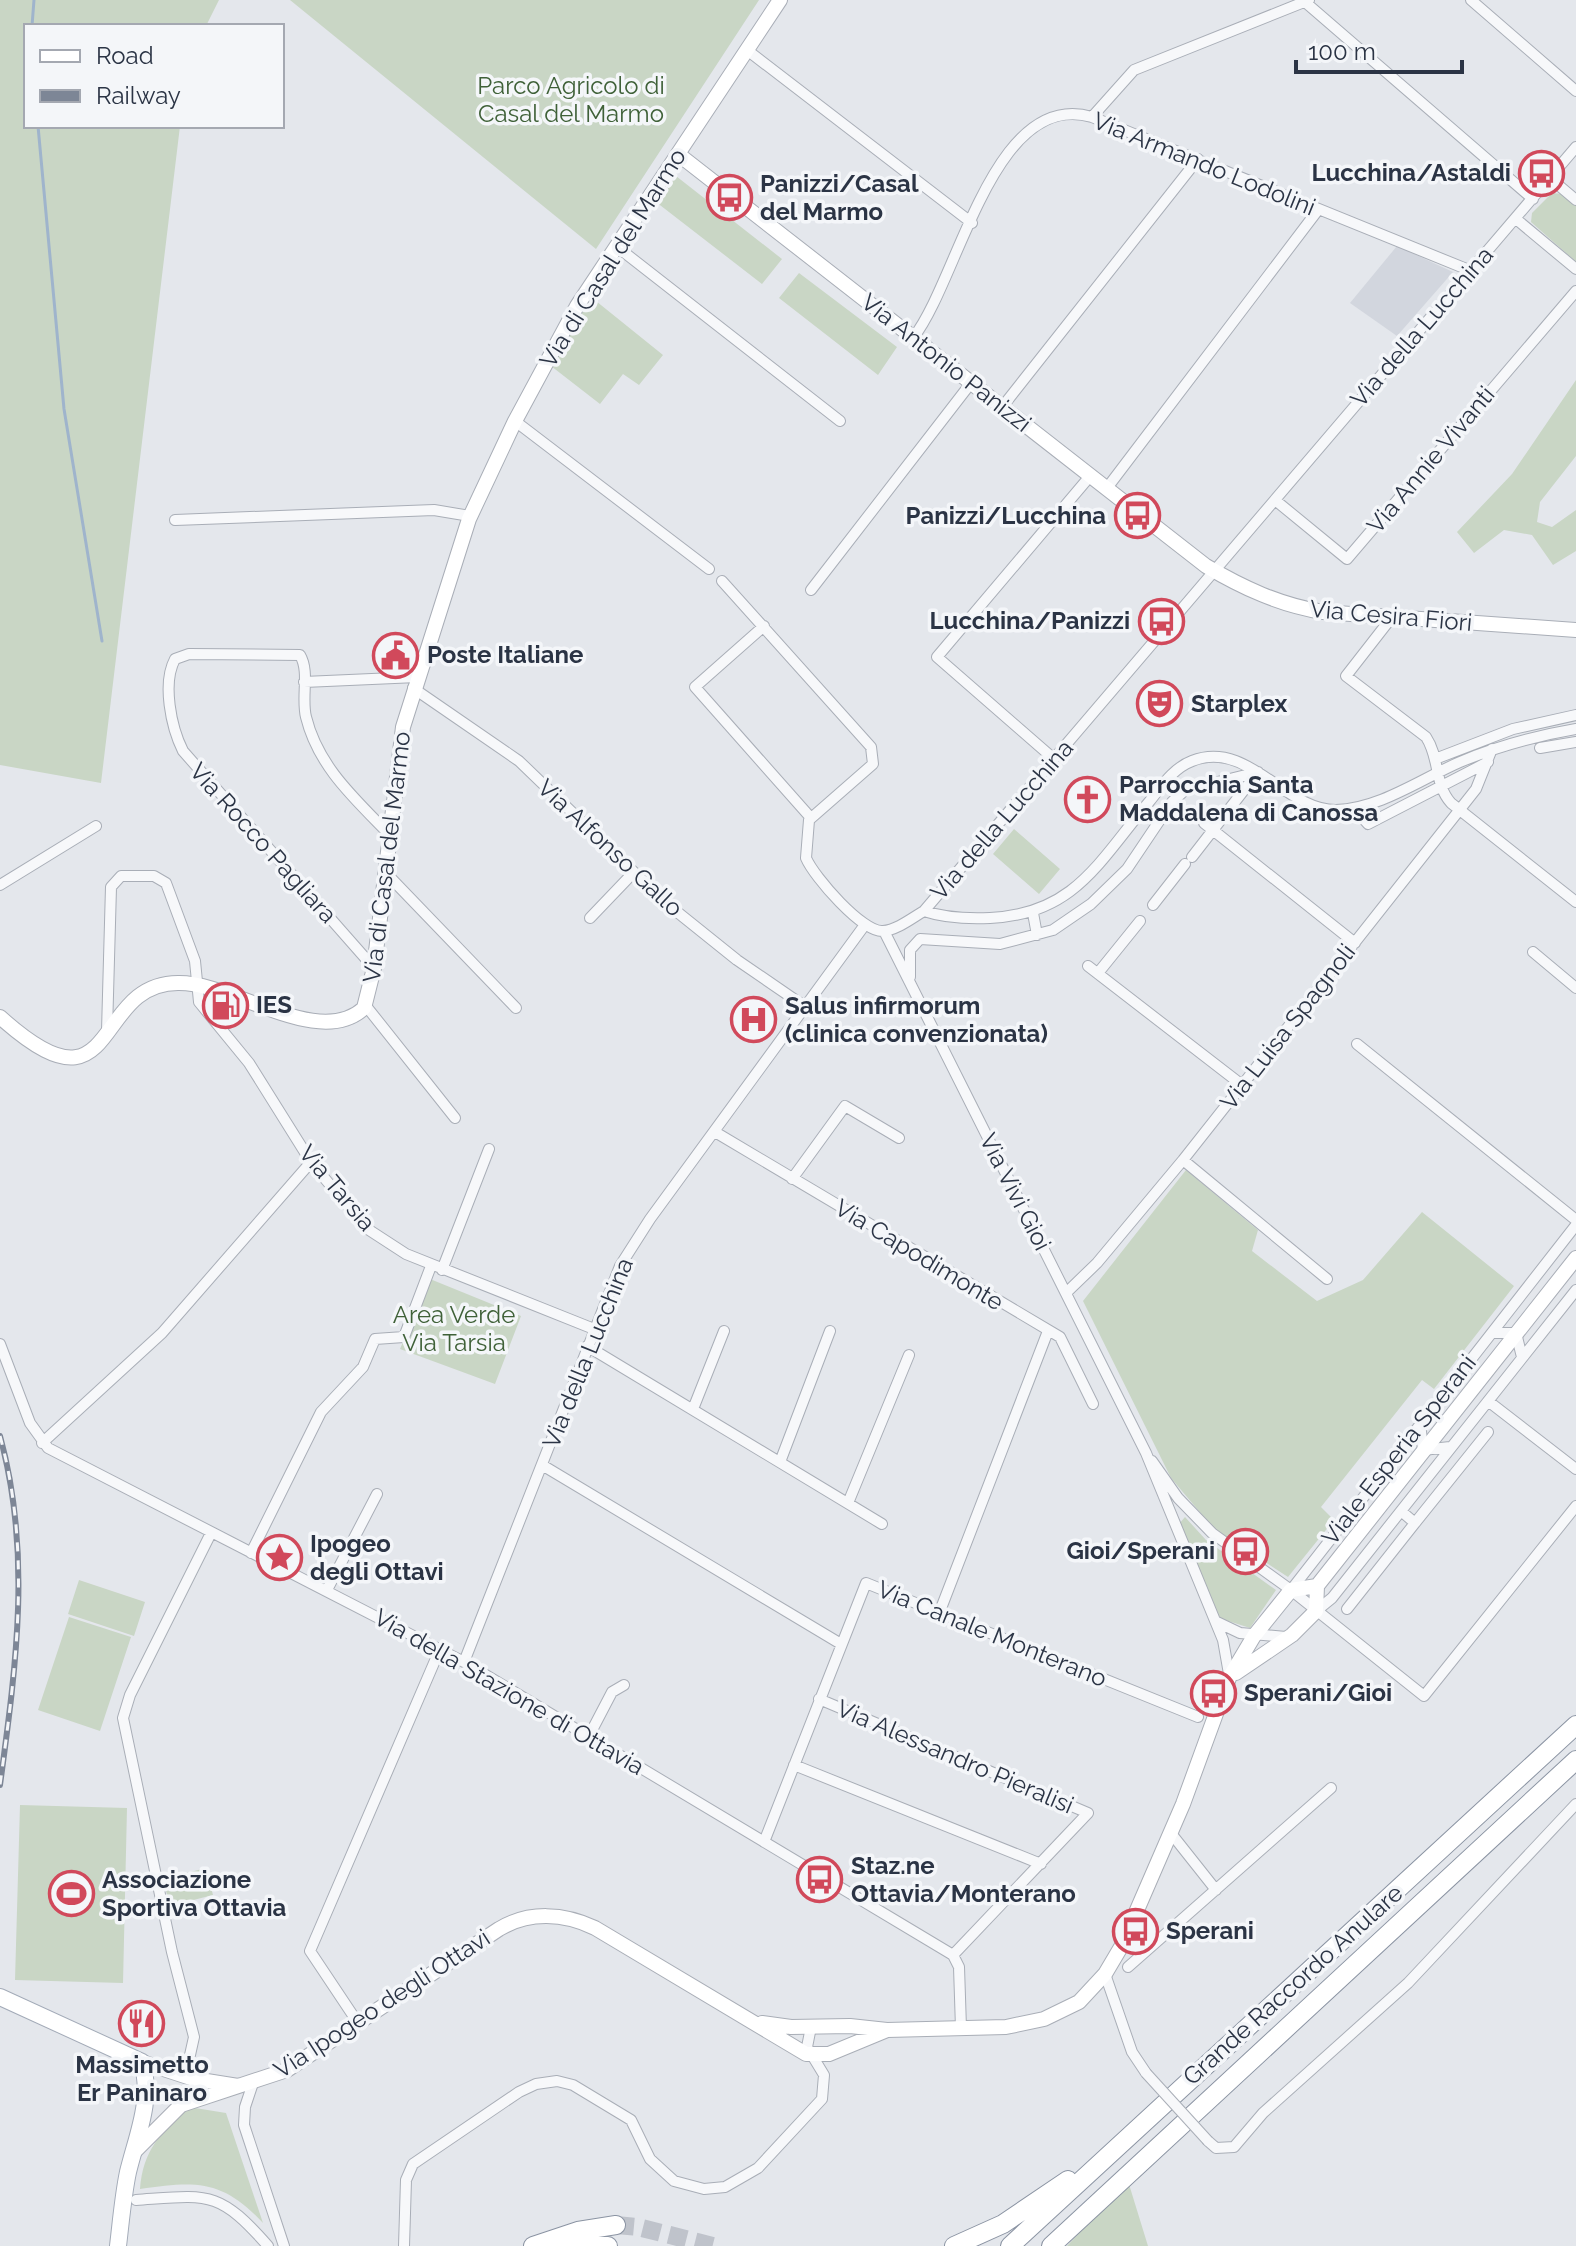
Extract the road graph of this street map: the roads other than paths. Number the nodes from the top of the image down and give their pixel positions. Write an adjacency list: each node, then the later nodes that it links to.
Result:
1 (780, 0): 4 (street, Via di Casal del Marmo)
2 (1471, 0): 5 (street)
3 (1307, 1): 6 (street); 11 (street)
4 (747, 50): 8 (street, Via di Casal del Marmo); 15 (street)
5 (1576, 91)
6 (1092, 117): 9 (street, Via Armando Lodolini); 15 (street, Via Armando Lodolini)
7 (1576, 147): 10 (street, Via della Lucchina)
8 (678, 154): 16 (street, Via di Casal del Marmo); 20 (street, Via Antonio Panizzi)
9 (1198, 159): 13 (street, Via Armando Lodolini); 22 (street)
10 (1550, 178): 11 (street, Via della Lucchina); 12 (street)
11 (1533, 199): 14 (street, Via della Lucchina)
12 (1576, 200)
13 (1318, 210): 18 (street, Via Armando Lodolini); 26 (street)
14 (1516, 219): 17 (street); 18 (street, Via della Lucchina)
15 (972, 223): 20 (street, Via Armando Lodolini)
16 (616, 246): 23 (street, Via di Casal del Marmo); 24 (street)
17 (1576, 269)
18 (1469, 270): 27 (street, Via della Lucchina)
19 (1576, 291): 27 (street, Via Annie Vivanti)
20 (913, 338): 21 (street, Via Antonio Panizzi)
21 (971, 383): 22 (street, Via Antonio Panizzi); 33 (street)
22 (1003, 406): 25 (street, Via Antonio Panizzi)
23 (515, 421): 28 (street, Via di Casal del Marmo); 30 (street)
24 (840, 421)
25 (1091, 475): 26 (street, Via Antonio Panizzi); 44 (street)
26 (1107, 488): 31 (street, Via Antonio Panizzi)
27 (1275, 500): 31 (street, Via della Lucchina)
28 (470, 516): 29 (street); 38 (street, Via di Casal del Marmo)
29 (175, 520)
30 (709, 569)
31 (1214, 571): 34 (street, Via Cesira Fiori); 44 (street, Via della Lucchina)
32 (722, 581): 35 (street)
33 (811, 590)
34 (1392, 617): 36 (street, Via Cesira Fiori); 45 (street)
35 (764, 626): 52 (street); 52 (street)
36 (1576, 630)
37 (304, 682): 38 (street); 55 (street, Via Rocco Pagliara); 70 (street, Via Rocco Pagliara)
38 (415, 682): 55 (street, Via di Casal del Marmo); 57 (street, Via Alfonso Gallo)
39 (1576, 715): 45 (street)
40 (1576, 729): 43 (street)
41 (1576, 742): 42 (street)
42 (1540, 748)
43 (1492, 749): 46 (street, Via Luisa Spagnoli); 48 (street)
44 (1054, 759): 61 (street, Via della Lucchina)
45 (1435, 759): 48 (street)
46 (1488, 762): 49 (street); 51 (street, Via Luisa Spagnoli)
47 (1258, 772): 50 (street); 54 (street); 62 (street); 67 (street)
48 (1437, 773): 49 (street); 50 (street)
49 (1440, 787): 50 (street); 51 (street)
50 (1354, 808)
51 (1458, 811): 59 (street); 68 (street, Via Luisa Spagnoli)
52 (811, 818): 65 (street)
53 (96, 826): 58 (street)
54 (1208, 827): 60 (street); 68 (street)
55 (388, 833): 56 (street, Via di Casal del Marmo)
56 (384, 871): 70 (street, Via di Casal del Marmo); 75 (street)
57 (634, 872): 63 (street); 76 (street, Via Alfonso Gallo)
58 (0, 885)
59 (1576, 902)
60 (1153, 905)
61 (924, 911): 62 (street); 66 (street, Via della Lucchina)
62 (1033, 913): 67 (street)
63 (590, 918)
64 (1140, 921): 80 (street)
65 (864, 926): 66 (street); 76 (street, Via della Lucchina)
66 (884, 931): 71 (street, Via Vivi Gioi)
67 (1037, 935): 71 (street)
68 (1355, 943): 80 (street, Via Luisa Spagnoli)
69 (1533, 952): 73 (street)
70 (374, 968): 74 (street, Via di Casal del Marmo)
71 (910, 983): 93 (street, Via Vivi Gioi)
72 (197, 984): 74 (street, Via di Casal del Marmo); 78 (street, Via di Casal del Marmo); 78 (street, Via Tarsia); 86 (street, Via Tarsia)
73 (1576, 988)
74 (366, 1006): 81 (street)
75 (516, 1008)
76 (807, 1008): 82 (street, Via della Lucchina)
77 (0, 1017): 78 (street, Via di Casal del Marmo)
78 (107, 1034)
79 (1357, 1044): 88 (street)
80 (1242, 1085): 85 (street, Via Luisa Spagnoli)
81 (455, 1118)
82 (715, 1132): 87 (street, Via Capodimonte); 94 (street, Via della Lucchina)
83 (899, 1138): 87 (street)
84 (489, 1149): 90 (street)
85 (1183, 1160): 91 (street); 93 (street, Via Luisa Spagnoli)
86 (311, 1162): 90 (street, Via Tarsia); 109 (street)
87 (792, 1179): 97 (street, Via Capodimonte)
88 (1576, 1222): 98 (street, Viale Esperia Sperani)
89 (1576, 1258): 99 (street, Viale Esperia Sperani)
90 (437, 1268): 94 (street, Via Tarsia); 129 (street)
91 (1327, 1279)
92 (1576, 1290): 103 (street, Viale Esperia Sperani)
93 (1066, 1293): 112 (street, Via Vivi Gioi)
94 (594, 1329): 101 (street, Via della Lucchina)
95 (724, 1331): 106 (street)
96 (830, 1331): 113 (street)
97 (1048, 1331): 105 (street, Via Capodimonte); 134 (street)
98 (1492, 1333): 99 (street); 107 (street, Viale Esperia Sperani)
99 (1516, 1333): 103 (street); 111 (street, Viale Esperia Sperani)
100 (0, 1344): 109 (street)
101 (587, 1346): 106 (street); 114 (street, Via della Lucchina)
102 (909, 1355): 118 (street)
103 (1522, 1357): 104 (street, Viale Esperia Sperani)
104 (1488, 1401): 110 (street, Viale Esperia Sperani); 115 (street)
105 (1093, 1404)
106 (693, 1409): 113 (street)
107 (1420, 1422): 111 (street); 126 (street, Viale Esperia Sperani)
108 (1488, 1432): 121 (street)
109 (42, 1443): 127 (street, Via della Stazione di Ottavia)
110 (1450, 1447): 111 (street); 117 (street, Viale Esperia Sperani)
111 (1423, 1450): 125 (street, Viale Esperia Sperani)
112 (1146, 1453): 132 (street, Via Vivi Gioi); 136 (street, Via Vivi Gioi)
113 (780, 1462): 118 (street)
114 (542, 1465): 139 (street); 141 (street, Via della Lucchina)
115 (1576, 1469)
116 (377, 1494): 131 (street)
117 (1410, 1499): 120 (street, Viale Esperia Sperani); 121 (street)
118 (848, 1503): 124 (street)
119 (1576, 1506): 135 (street, Via Vivi Gioi)
120 (1401, 1511): 122 (street, Viale Esperia Sperani); 123 (street)
121 (1424, 1512): 123 (street)
122 (1392, 1522): 128 (street); 135 (street, Viale Esperia Sperani)
123 (1415, 1523): 128 (street)
124 (882, 1524)
125 (1361, 1529): 126 (street); 130 (street, Viale Esperia Sperani)
126 (1334, 1532): 132 (street, Viale Esperia Sperani)
127 (211, 1533): 129 (street, Via della Stazione di Ottavia); 168 (street)
128 (1406, 1534): 133 (street)
129 (251, 1553): 131 (street, Via della Stazione di Ottavia)
130 (1317, 1586): 132 (street); 135 (street)
131 (327, 1590): 140 (street, Via della Stazione di Ottavia)
132 (1291, 1590): 135 (street, Via Vivi Gioi); 137 (street, Viale Esperia Sperani)
133 (1347, 1609)
134 (940, 1611): 139 (street, Via Canale Monterano); 145 (street, Via Canale Monterano)
135 (1316, 1611): 138 (street, Viale Esperia Sperani)
136 (1216, 1621): 137 (street); 142 (street, Via Vivi Gioi)
137 (1254, 1636): 138 (street); 142 (street, Viale Esperia Sperani)
138 (1289, 1637): 142 (street, Viale Esperia Sperani)
139 (841, 1644): 144 (street, Via Canale Monterano)
140 (440, 1649): 141 (street, Via della Stazione di Ottavia); 162 (street)
141 (464, 1662): 147 (street, Via della Stazione di Ottavia)
142 (1229, 1678): 152 (street, Viale Esperia Sperani)
143 (624, 1685): 147 (street)
144 (819, 1699): 149 (street, Via Canale Monterano); 154 (street, Via Alessandro Pieralisi)
145 (1198, 1717)
146 (1576, 1725): 172 (highway, Grande Raccordo Anulare)
147 (589, 1736): 153 (street, Via della Stazione di Ottavia)
148 (1576, 1760): 185 (highway, Grande Raccordo Anulare)
149 (794, 1765): 153 (street, Via Canale Monterano); 154 (street)
150 (1331, 1788): 156 (street)
151 (1576, 1804): 159 (street, bridge)
152 (1170, 1832): 155 (street, Viale Esperia Sperani); 156 (street)
153 (764, 1842): 157 (street, Via della Stazione di Ottavia)
154 (1041, 1864): 157 (street, Via Alessandro Pieralisi)
155 (1155, 1864): 159 (street, Via Ipogeo degli Ottavi)
156 (1216, 1890): 158 (street)
157 (953, 1955): 165 (street)
158 (1128, 1967)
159 (1105, 1974): 165 (street, Via Ipogeo degli Ottavi)
160 (0, 1997): 170 (main road)
161 (754, 2021): 162 (street, Via Ipogeo degli Ottavi); 164 (street, Via Ipogeo degli Ottavi); 169 (street, Via Ipogeo degli Ottavi)
162 (358, 2023): 171 (street, Via Ipogeo degli Ottavi)
163 (832, 2026): 164 (street, Via Ipogeo degli Ottavi); 166 (street, Via Ipogeo degli Ottavi); 167 (street)
164 (811, 2027): 169 (street)
165 (961, 2028): 166 (street, Via Ipogeo degli Ottavi)
166 (887, 2030): 167 (street, Via Ipogeo degli Ottavi)
167 (835, 2051): 169 (street, Via Ipogeo degli Ottavi)
168 (190, 2055)
169 (811, 2055): 179 (street)
170 (142, 2062): 171 (street); 173 (main road)
171 (247, 2084): 173 (street, Via Ipogeo degli Ottavi); 178 (street)
172 (1113, 2150): 183 (highway); 184 (highway, Grande Raccordo Anulare)
173 (135, 2151): 176 (main road)
174 (136, 2200): 177 (street)
175 (616, 2225): 180 (highway)
176 (118, 2246)
177 (268, 2246)
178 (284, 2246)
179 (404, 2246)
180 (533, 2246)
181 (563, 2246): 182 (highway)
182 (608, 2246)
183 (954, 2246)
184 (1010, 2246)
185 (1051, 2246)

